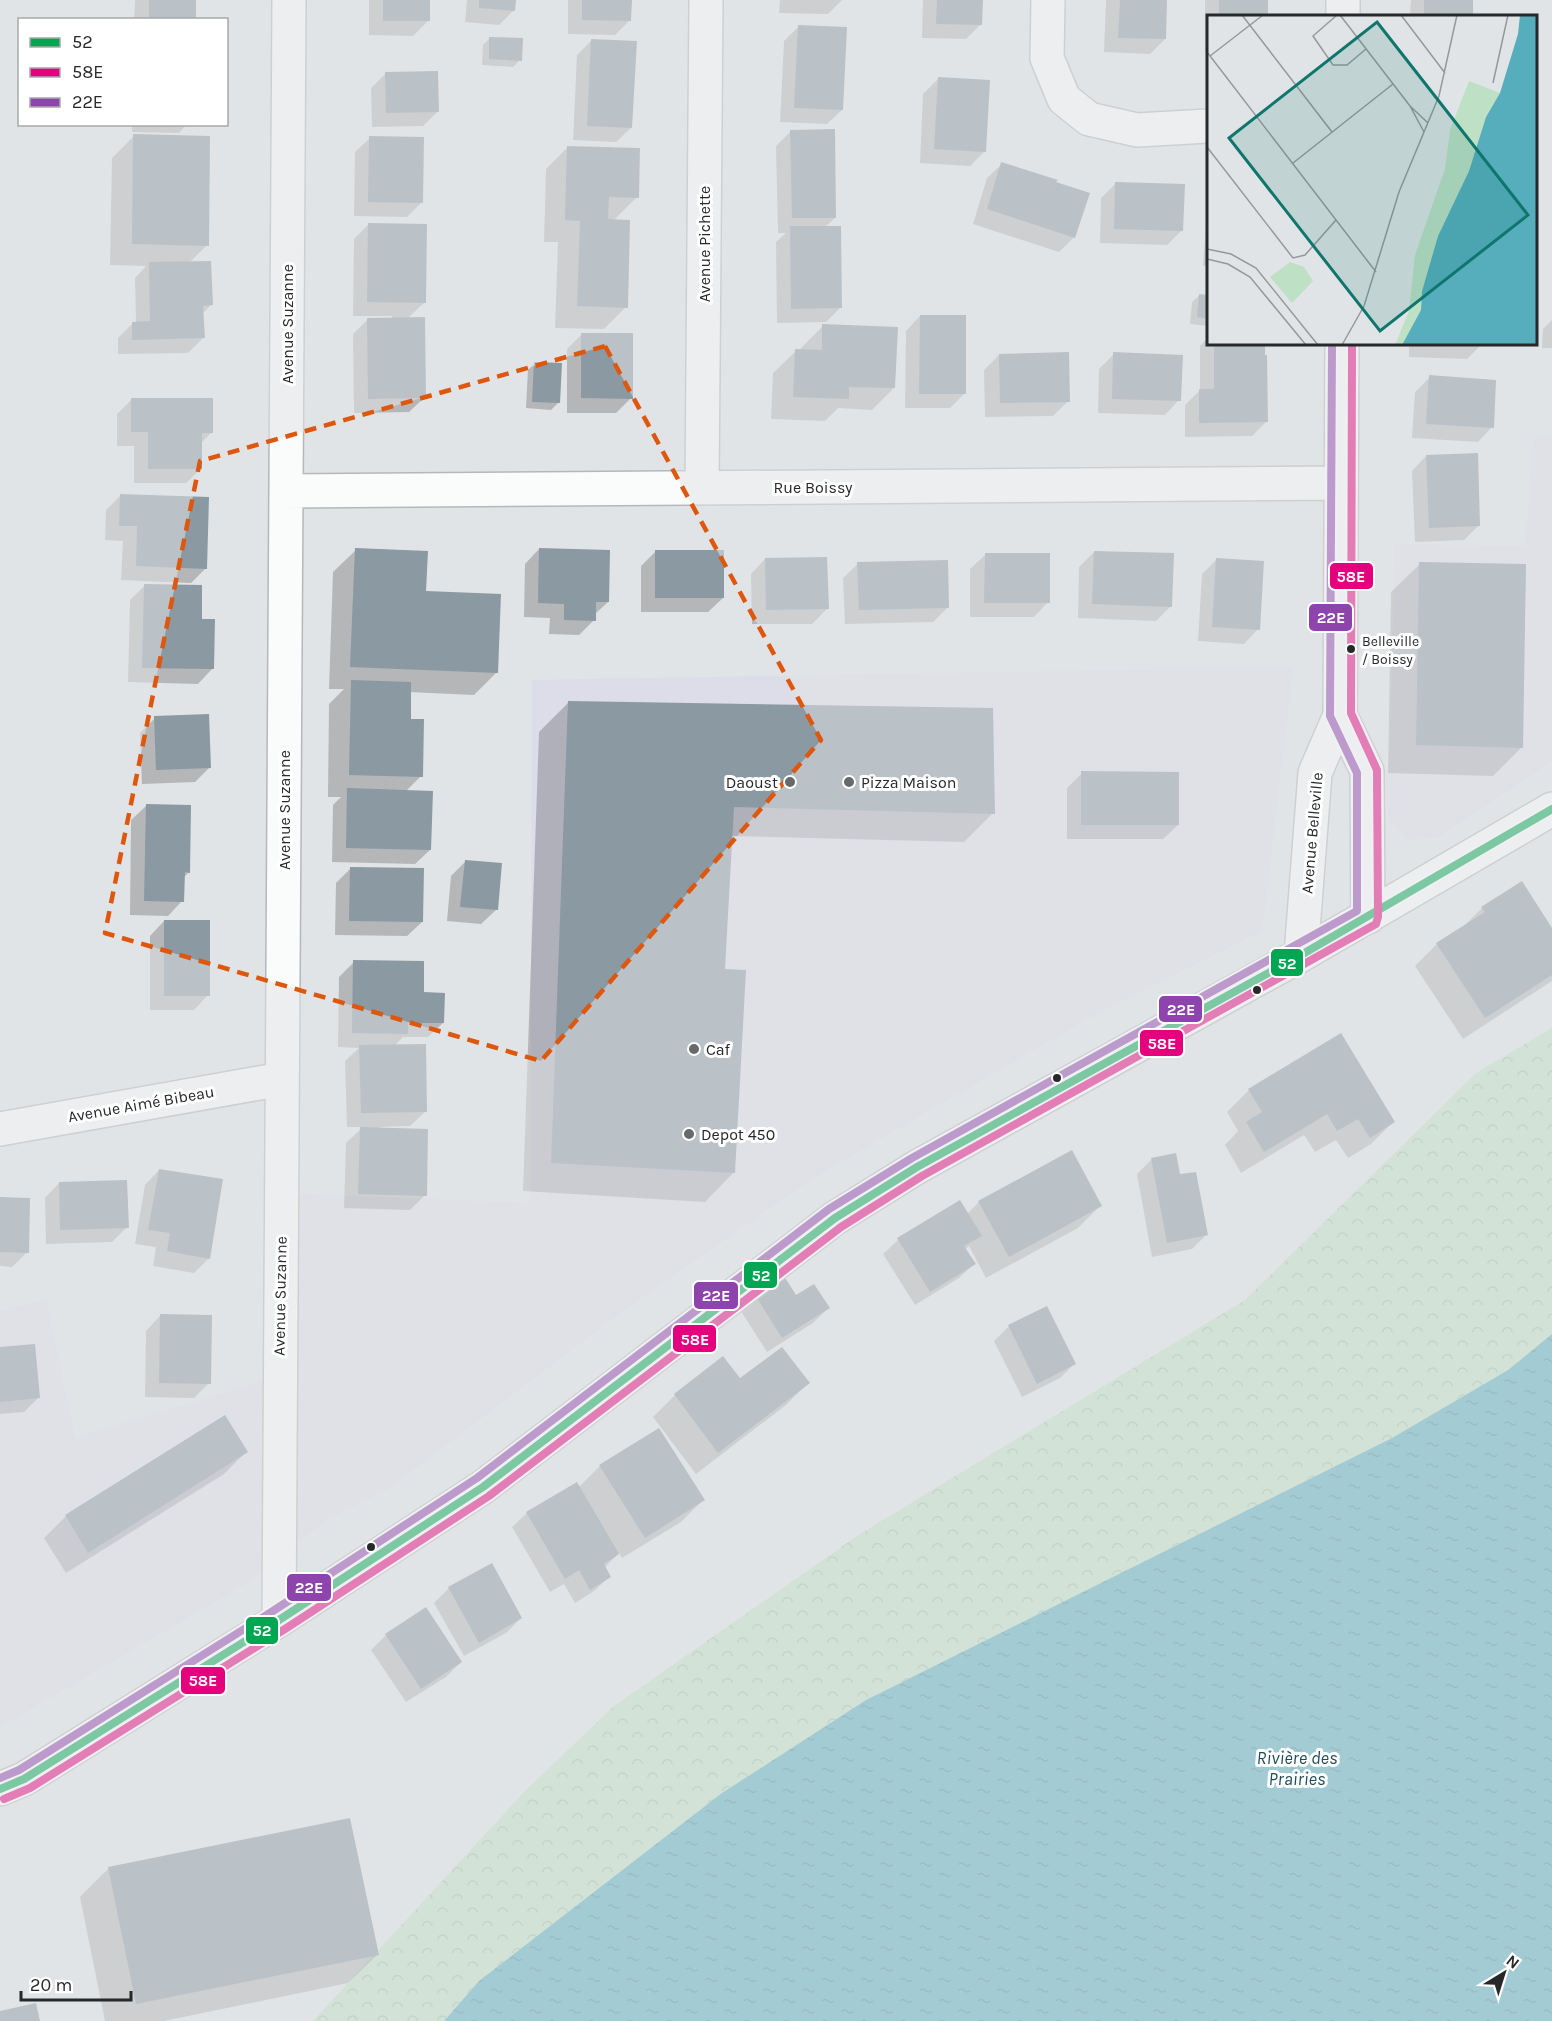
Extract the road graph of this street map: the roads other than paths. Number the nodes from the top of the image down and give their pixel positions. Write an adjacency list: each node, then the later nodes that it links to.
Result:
1 (289, 0): 8 (street, Avenue Suzanne)
2 (706, 0): 7 (street, Avenue Pichette)
3 (1048, 0): 4 (street)
4 (1207, 126)
5 (1341, 345): 6 (street, Avenue Belleville)
6 (1341, 483): 7 (street, Rue Boissy); 9 (street, Avenue Belleville)
7 (702, 488): 8 (street, Rue Boissy)
8 (286, 491): 13 (street, Avenue Suzanne)
9 (1340, 715): 11 (street, Avenue Belleville); 12 (street, Avenue Belleville)
10 (1552, 809): 11 (street)
11 (1368, 917): 12 (street)
12 (1301, 955): 15 (street)
13 (282, 1079): 14 (street, Avenue Aimé Bibeau); 15 (street, Avenue Suzanne)
14 (0, 1129)
15 (279, 1620): 16 (street)
16 (0, 1789)

